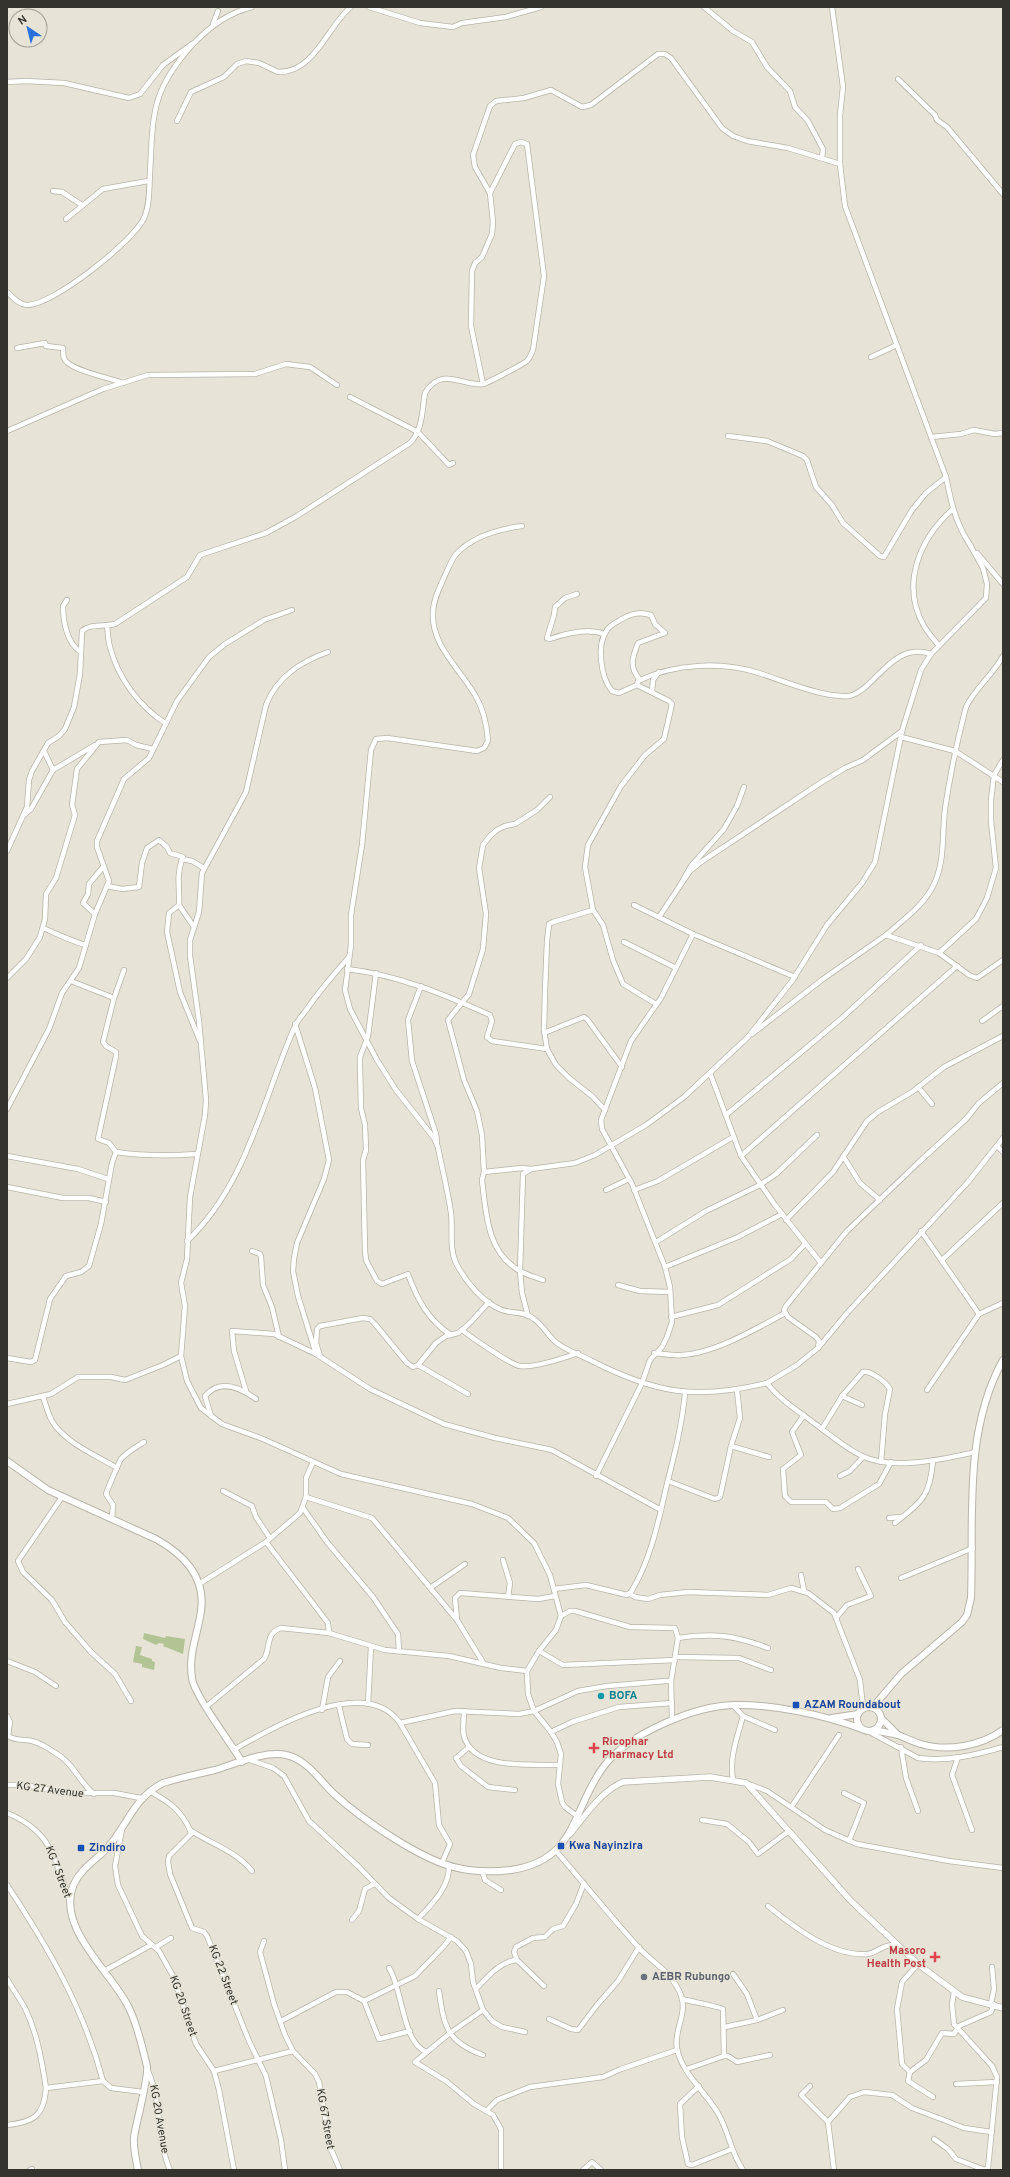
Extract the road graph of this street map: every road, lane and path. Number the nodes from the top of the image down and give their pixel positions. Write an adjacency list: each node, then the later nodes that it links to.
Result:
1 (252, 7): 8 (street)
2 (351, 7): 12 (street)
3 (369, 7): 4 (street)
4 (541, 7)
5 (704, 7): 13 (street)
6 (832, 7): 14 (street)
7 (218, 11): 8 (street)
8 (213, 24): 9 (street)
9 (195, 43): 11 (street); 21 (street)
10 (898, 79): 18 (street)
11 (7, 82)
12 (177, 120)
13 (822, 158): 14 (street); 17 (street)
14 (840, 164): 22 (street)
15 (148, 181): 19 (street)
16 (53, 191): 19 (street)
17 (490, 193): 26 (street); 26 (street)
18 (1003, 194)
19 (82, 205): 20 (street)
20 (66, 218)
21 (7, 292)
22 (897, 345): 24 (street); 33 (street)
23 (17, 348): 25 (street)
24 (872, 357)
25 (123, 383): 27 (street); 29 (street)
26 (484, 384): 30 (street)
27 (337, 385)
28 (350, 397): 30 (street)
29 (7, 431)
30 (418, 432): 34 (street); 43 (street)
31 (1003, 433): 33 (street)
32 (728, 436): 35 (street)
33 (931, 437): 35 (street)
34 (453, 462)
35 (946, 477): 36 (street)
36 (953, 508): 38 (street); 45 (street)
37 (522, 526): 86 (street)
38 (970, 545): 39 (street); 45 (street)
39 (1003, 584)
40 (577, 594): 44 (street)
41 (67, 600): 46 (street)
42 (292, 610): 53 (street)
43 (107, 626): 46 (street); 53 (street)
44 (604, 634): 51 (street); 51 (street)
45 (939, 646): 48 (street)
46 (81, 652): 58 (street)
47 (328, 652): 70 (street)
48 (931, 654): 50 (street); 54 (street)
49 (1003, 656): 59 (street)
50 (660, 672): 51 (street); 52 (street)
51 (639, 683): 52 (street)
52 (652, 692): 75 (street)
53 (165, 723): 57 (street)
54 (902, 731): 55 (street); 72 (street)
55 (901, 737): 59 (street); 93 (street)
56 (99, 742): 57 (street); 61 (street); 79 (street)
57 (154, 749): 69 (street)
58 (44, 751): 61 (street); 66 (street)
59 (955, 751): 62 (street); 81 (street)
60 (1003, 760): 62 (street)
61 (52, 770): 66 (street)
62 (994, 776): 63 (street); 85 (street)
63 (1003, 782)
64 (744, 787): 72 (street)
65 (550, 797): 98 (street)
66 (23, 816): 67 (street)
67 (7, 851)
68 (182, 859): 70 (street); 71 (street); 73 (street)
69 (103, 867): 71 (street); 76 (street)
70 (204, 868): 78 (street)
71 (107, 886): 76 (street)
72 (679, 887): 77 (street)
73 (179, 905): 78 (street); 107 (street)
74 (634, 905): 77 (street)
75 (593, 910): 99 (street); 103 (street)
76 (95, 914): 83 (street)
77 (659, 917): 80 (street)
78 (194, 927): 107 (street)
79 (43, 928): 83 (street); 94 (street)
80 (693, 934): 89 (street); 93 (street)
81 (886, 935): 84 (street); 105 (street)
82 (624, 942): 89 (street)
83 (86, 945): 95 (street)
84 (921, 945): 85 (street); 116 (street)
85 (939, 952): 88 (street)
86 (349, 956): 90 (street); 102 (street)
87 (1003, 960): 88 (street)
88 (957, 966): 127 (street)
89 (676, 968): 99 (street)
90 (347, 969): 92 (street); 106 (street)
91 (124, 970): 97 (street)
92 (376, 973): 96 (street); 106 (street)
93 (795, 977): 105 (street)
94 (7, 978)
95 (71, 981): 97 (street); 114 (street)
96 (421, 986): 98 (street); 120 (street)
97 (114, 998): 123 (street)
98 (462, 1002): 108 (street); 130 (street)
99 (656, 1004): 109 (street)
100 (1003, 1006): 101 (street)
101 (982, 1021)
102 (295, 1024): 143 (street); 166 (street)
103 (544, 1034): 108 (street); 109 (street)
104 (1003, 1036): 112 (street)
105 (748, 1037): 110 (street)
106 (366, 1041): 120 (street); 161 (street)
107 (202, 1046): 125 (street)
108 (547, 1049): 115 (street)
109 (622, 1067): 115 (street)
110 (710, 1073): 116 (street); 121 (street)
111 (1003, 1083): 137 (street)
112 (918, 1087): 113 (street); 128 (street)
113 (932, 1104)
114 (7, 1109)
115 (605, 1110): 121 (street)
116 (726, 1115): 118 (street)
117 (817, 1135): 133 (street)
118 (733, 1137): 127 (street); 136 (street)
119 (1003, 1138): 122 (street)
120 (437, 1145): 154 (street)
121 (612, 1145): 129 (street); 132 (street)
122 (997, 1146): 124 (street); 142 (street)
123 (116, 1152): 125 (street); 131 (street)
124 (1003, 1152)
125 (197, 1154): 143 (street)
126 (7, 1156): 131 (street)
127 (741, 1156): 133 (street)
128 (844, 1156): 137 (street); 141 (street)
129 (531, 1169): 130 (street); 150 (street)
130 (484, 1172): 150 (street)
131 (108, 1179): 138 (street)
132 (629, 1179): 135 (street); 136 (street)
133 (760, 1185): 140 (street); 144 (street)
134 (7, 1187): 138 (street)
135 (606, 1190)
136 (634, 1190): 144 (street)
137 (880, 1200): 148 (street)
138 (106, 1202): 168 (street)
139 (1003, 1203): 147 (street)
140 (782, 1214): 141 (street); 149 (street)
141 (786, 1220): 145 (street)
142 (921, 1231): 147 (street); 163 (street)
143 (188, 1241): 167 (street)
144 (656, 1242): 149 (street)
145 (805, 1244): 148 (street); 159 (street)
146 (252, 1251): 162 (street)
147 (942, 1260): 157 (street)
148 (821, 1263): 156 (street)
149 (666, 1267): 153 (street)
150 (520, 1271): 151 (street); 158 (street)
151 (543, 1280)
152 (618, 1285): 153 (street)
153 (670, 1292): 159 (street)
154 (489, 1302): 158 (street); 160 (street)
155 (1003, 1303): 157 (street)
156 (785, 1313): 163 (street); 164 (street)
157 (979, 1314): 174 (street)
158 (528, 1316): 165 (street)
159 (671, 1317): 164 (street)
160 (462, 1330): 161 (street); 165 (street)
161 (451, 1335): 170 (street)
162 (279, 1337): 166 (street); 175 (street)
163 (818, 1348): 172 (street)
164 (654, 1353): 171 (street)
165 (578, 1354): 171 (street)
166 (318, 1355): 170 (street); 197 (street)
167 (181, 1356): 179 (street); 184 (street)
168 (7, 1358)
169 (1003, 1360): 188 (main road)
170 (418, 1365): 177 (street)
171 (642, 1383): 176 (street); 197 (street)
172 (767, 1383): 173 (street); 183 (street)
173 (737, 1390): 176 (street); 187 (street)
174 (927, 1390)
175 (246, 1391): 180 (street); 184 (street)
176 (685, 1393): 199 (street)
177 (468, 1394)
178 (842, 1396): 182 (street); 185 (street); 194 (street)
179 (43, 1397): 181 (street); 196 (street)
180 (256, 1399)
181 (7, 1404)
182 (862, 1405)
183 (804, 1415): 185 (street); 195 (street)
184 (212, 1417): 193 (street)
185 (822, 1429): 190 (street)
186 (144, 1442): 196 (street)
187 (731, 1446): 189 (street); 199 (street)
188 (976, 1452): 191 (street); 211 (main road)
189 (769, 1457)
190 (863, 1457): 194 (street); 198 (street)
191 (933, 1460): 195 (street); 205 (street)
192 (7, 1461): 201 (main road)
193 (313, 1462): 202 (street); 219 (street)
194 (881, 1462): 195 (street)
195 (891, 1462)
196 (117, 1468): 207 (street)
197 (596, 1476): 204 (street)
198 (840, 1476)
199 (668, 1481): 204 (street)
200 (223, 1491): 209 (street)
201 (62, 1497): 207 (main road); 241 (street)
202 (306, 1497): 203 (street); 218 (street)
203 (303, 1508): 209 (street); 231 (street)
204 (661, 1510): 221 (street)
205 (902, 1517): 206 (street); 208 (street)
206 (889, 1518)
207 (112, 1519): 217 (main road)
208 (895, 1523)
209 (270, 1538): 210 (street)
210 (266, 1542): 217 (street); 227 (street)
211 (973, 1548): 216 (street); 247 (main road)
212 (503, 1560): 223 (street)
213 (465, 1564): 218 (street)
214 (858, 1569): 225 (street)
215 (801, 1575): 220 (street)
216 (901, 1578)
217 (199, 1584): 245 (main road)
218 (430, 1588): 226 (street)
219 (554, 1590): 221 (street); 222 (street)
220 (804, 1591): 221 (street); 225 (street)
221 (630, 1594)
222 (555, 1596): 223 (street); 224 (street)
223 (508, 1597): 226 (street)
224 (561, 1616): 228 (street); 232 (street)
225 (836, 1618): 248 (street)
226 (457, 1620): 236 (street)
227 (329, 1633): 229 (street); 245 (street)
228 (678, 1638): 230 (street); 233 (street)
229 (371, 1647): 231 (street); 243 (street)
230 (768, 1648)
231 (399, 1651): 236 (street)
232 (539, 1652): 233 (street); 238 (street)
233 (675, 1658): 237 (street); 239 (street)
234 (7, 1661): 240 (street)
235 (340, 1661): 249 (street)
236 (484, 1664): 238 (street)
237 (771, 1670)
238 (527, 1671): 250 (street)
239 (672, 1681): 242 (street); 250 (street)
240 (56, 1686)
241 (130, 1701)
242 (672, 1703): 257 (street); 263 (street)
243 (368, 1704): 246 (street); 258 (street)
244 (733, 1705): 254 (street); 255 (main road); 257 (main road)
245 (207, 1706): 270 (main road)
246 (339, 1706): 249 (street); 266 (street)
247 (873, 1707): 248 (main road); 256 (main road)
248 (863, 1708): 252 (main road)
249 (322, 1710): 270 (street)
250 (534, 1710): 251 (street); 263 (street)
251 (464, 1711): 258 (street); 267 (street)
252 (858, 1714): 255 (main road); 260 (main road)
253 (7, 1716): 281 (street)
254 (743, 1716): 259 (street); 275 (street)
255 (820, 1718): 260 (main road)
256 (881, 1718): 261 (main road); 265 (main road)
257 (672, 1720): 286 (main road)
258 (400, 1723): 295 (street)
259 (775, 1730)
260 (864, 1730): 261 (main road); 268 (street)
261 (874, 1730): 265 (main road)
262 (1003, 1730): 265 (main road)
263 (551, 1732): 274 (street)
264 (839, 1734): 283 (street)
265 (898, 1735)
266 (368, 1745)
267 (470, 1747): 274 (street); 278 (street)
268 (901, 1747): 271 (street); 284 (street)
269 (1003, 1747): 271 (street)
270 (235, 1749): 273 (main road)
271 (958, 1757): 290 (street)
272 (250, 1760): 273 (main road); 295 (main road); 300 (street)
273 (242, 1762): 279 (main road)
274 (560, 1765): 286 (street)
275 (733, 1780): 276 (street); 292 (street)
276 (746, 1783): 283 (street); 291 (street)
277 (7, 1785): 281 (street, KG 27 Avenue)
278 (515, 1790)
279 (149, 1791): 282 (main road); 289 (street)
280 (844, 1793): 293 (street)
281 (94, 1794): 282 (street, KG 27 Avenue)
282 (141, 1798): 288 (main road)
283 (792, 1806): 293 (street)
284 (918, 1811)
285 (7, 1813): 303 (street, KG 7 Street)
286 (578, 1816): 292 (main road)
287 (702, 1820): 291 (street)
288 (122, 1828): 303 (main road); 311 (street, KG 20 Street)
289 (190, 1830): 297 (street); 345 (street, KG 22 Street)
290 (972, 1830)
291 (789, 1831): 310 (street)
292 (566, 1839): 294 (main road)
293 (849, 1841): 296 (street)
294 (556, 1851): 298 (main road); 299 (street)
295 (445, 1864): 298 (main road); 306 (street)
296 (1003, 1868)
297 (252, 1871)
298 (482, 1871): 302 (street)
299 (584, 1883): 312 (street); 313 (street)
300 (374, 1884): 305 (street); 306 (street)
301 (7, 1885): 350 (street)
302 (501, 1890)
303 (71, 1904): 317 (main road)
304 (768, 1906): 310 (street)
305 (352, 1920)
306 (418, 1920): 307 (street)
307 (450, 1937): 320 (street); 322 (street)
308 (172, 1938): 311 (street)
309 (264, 1941): 333 (street, KG 67 Street)
310 (897, 1944): 314 (street)
311 (154, 1946): 317 (street); 348 (street, KG 20 Street)
312 (639, 1947): 325 (street); 331 (street)
313 (517, 1960): 321 (street); 322 (street)
314 (918, 1964): 324 (street); 349 (street)
315 (992, 1967): 327 (street)
316 (389, 1968): 320 (street)
317 (104, 1971): 346 (main road)
318 (733, 1974): 332 (street)
319 (7, 1979): 355 (street)
320 (396, 1984): 326 (street); 336 (street)
321 (544, 1986)
322 (476, 1989): 329 (street)
323 (439, 1991): 338 (street)
324 (954, 1992): 327 (street); 335 (street)
325 (682, 1999): 334 (street); 339 (street)
326 (364, 2001): 333 (street); 336 (street)
327 (992, 2004): 328 (street); 335 (street)
328 (1003, 2008)
329 (483, 2010): 337 (street); 338 (street)
330 (783, 2010): 332 (street)
331 (549, 2019)
332 (757, 2020): 334 (street)
333 (281, 2021): 340 (street, KG 67 Street)
334 (725, 2027): 344 (street)
335 (957, 2028): 349 (street); 351 (street)
336 (410, 2031): 341 (street)
337 (525, 2032)
338 (450, 2033): 341 (street); 342 (street)
339 (677, 2050): 347 (street); 358 (street)
340 (293, 2051): 345 (street); 368 (street, KG 67 Street)
341 (427, 2052): 358 (street)
342 (483, 2055)
343 (770, 2055): 344 (street)
344 (724, 2056): 347 (street)
345 (260, 2061): 348 (street); 367 (street, KG 22 Street)
346 (147, 2069): 356 (main road); 365 (street, KG 20 Avenue)
347 (687, 2069): 353 (street)
348 (214, 2071): 366 (street, KG 20 Street)
349 (910, 2072): 357 (street)
350 (103, 2081): 355 (street); 356 (street)
351 (996, 2082): 352 (street); 361 (street)
352 (956, 2084)
353 (699, 2086): 363 (street); 363 (street)
354 (810, 2086): 359 (street)
355 (46, 2088): 360 (street)
356 (143, 2092): 364 (main road)
357 (933, 2097)
358 (486, 2111): 369 (street)
359 (828, 2122): 361 (street); 373 (street)
360 (7, 2125)
361 (992, 2132): 374 (street)
362 (934, 2139): 374 (street)
363 (732, 2149): 372 (street)
364 (138, 2170)
365 (170, 2170)
366 (234, 2170)
367 (285, 2170)
368 (340, 2170)
369 (501, 2170)
370 (583, 2170): 371 (street)
371 (601, 2170)
372 (743, 2170)
373 (834, 2170)
374 (985, 2170)

